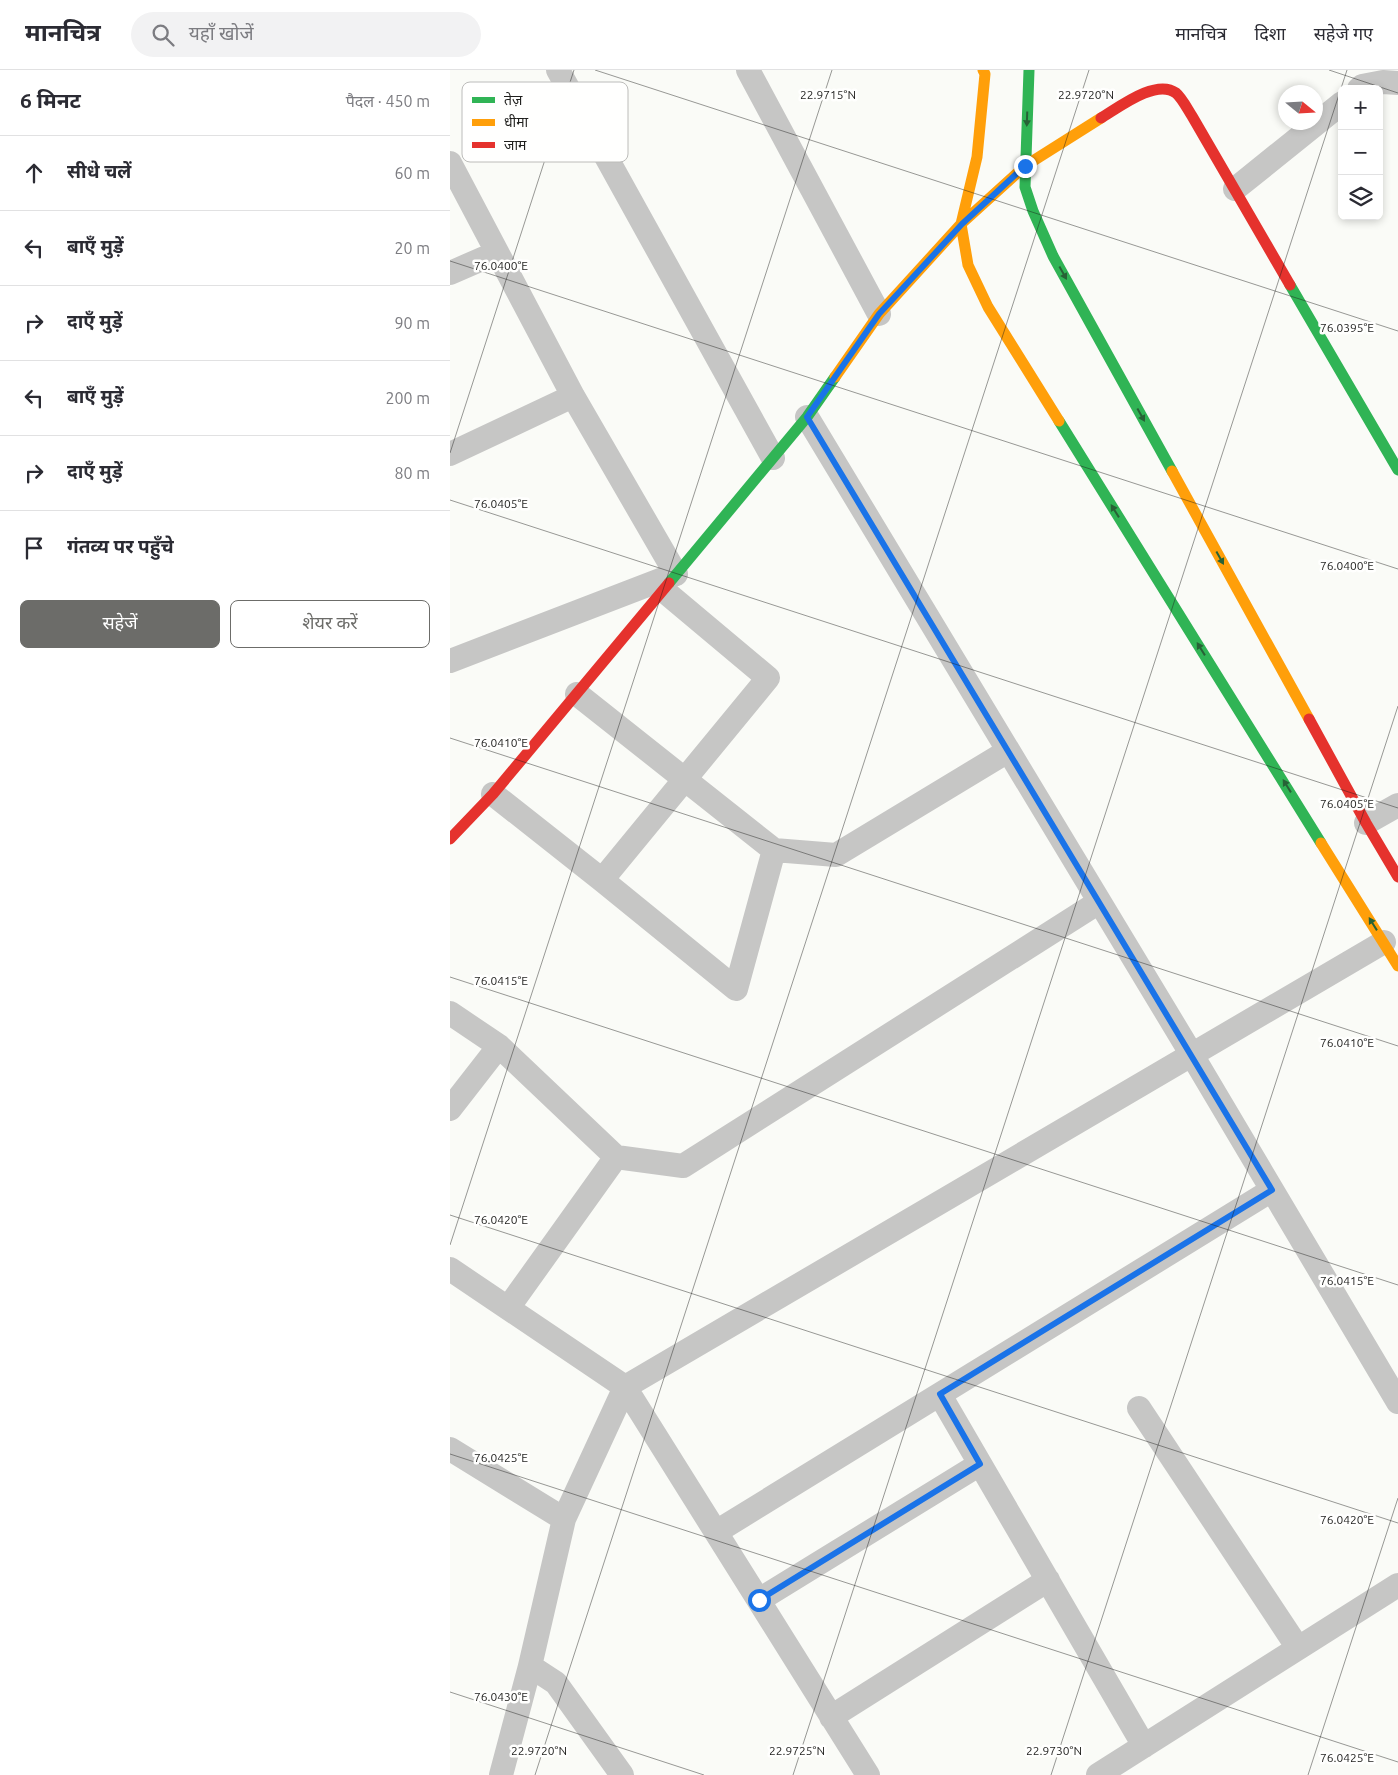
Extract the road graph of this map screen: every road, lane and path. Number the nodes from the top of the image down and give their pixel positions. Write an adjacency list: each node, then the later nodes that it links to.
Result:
1 (558, 70): 5 (street)
2 (748, 70): 16 (street)
3 (1029, 70): 11 (street, one-way to 11)
4 (988, 71): 13 (street)
5 (565, 82)
6 (1398, 83): 7 (street)
7 (1367, 85)
8 (1338, 106): 12 (street)
9 (609, 162): 21 (street)
10 (450, 163): 14 (street)
11 (1025, 166): 12 (street); 13 (street); 30 (street, one-way to 30)
12 (1235, 189): 19 (street)
13 (962, 224): 16 (street); 36 (street, one-way to 13)
14 (496, 253): 15 (street); 17 (street)
15 (450, 273)
16 (879, 314): 18 (street)
17 (573, 396): 20 (street); 23 (street)
18 (807, 417): 21 (street); 26 (street)
19 (1391, 443): 22 (street)
20 (450, 454)
21 (773, 458): 23 (street)
22 (1398, 470)
23 (670, 582): 24 (street); 25 (street); 27 (street)
24 (450, 661)
25 (577, 694): 27 (street); 28 (street)
26 (1008, 751): 32 (street); 35 (street)
27 (685, 779): 32 (street); 34 (street)
28 (492, 794): 31 (street); 34 (street)
29 (1398, 805): 30 (street)
30 (1366, 824): 33 (street)
31 (450, 839)
32 (774, 850): 34 (street)
33 (1398, 877)
34 (602, 880)
35 (1099, 902): 40 (street); 42 (street)
36 (1388, 940): 37 (street); 40 (street)
37 (1398, 966)
38 (450, 1013): 39 (street)
39 (499, 1046): 41 (street); 42 (street)
40 (1192, 1055): 43 (street); 46 (street)
41 (450, 1108)
42 (616, 1157): 45 (street)
43 (1272, 1190): 47 (street); 48 (street)
44 (450, 1269): 45 (street)
45 (508, 1308): 46 (street)
46 (625, 1387): 52 (street); 53 (street)
47 (940, 1394): 51 (street); 53 (street)
48 (1398, 1402)
49 (1138, 1408): 57 (street)
50 (450, 1449): 52 (street)
51 (980, 1464): 54 (street); 56 (street)
52 (564, 1519): 58 (street)
53 (716, 1532): 56 (street)
54 (1048, 1580): 59 (street); 60 (street)
55 (1398, 1585): 57 (street)
56 (759, 1600): 59 (street)
57 (1298, 1648): 60 (street)
58 (530, 1666): 61 (street); 62 (street)
59 (831, 1717): 63 (street)
60 (1144, 1746): 64 (street)
61 (501, 1775)
62 (622, 1775)
63 (868, 1775)
64 (1098, 1775)

